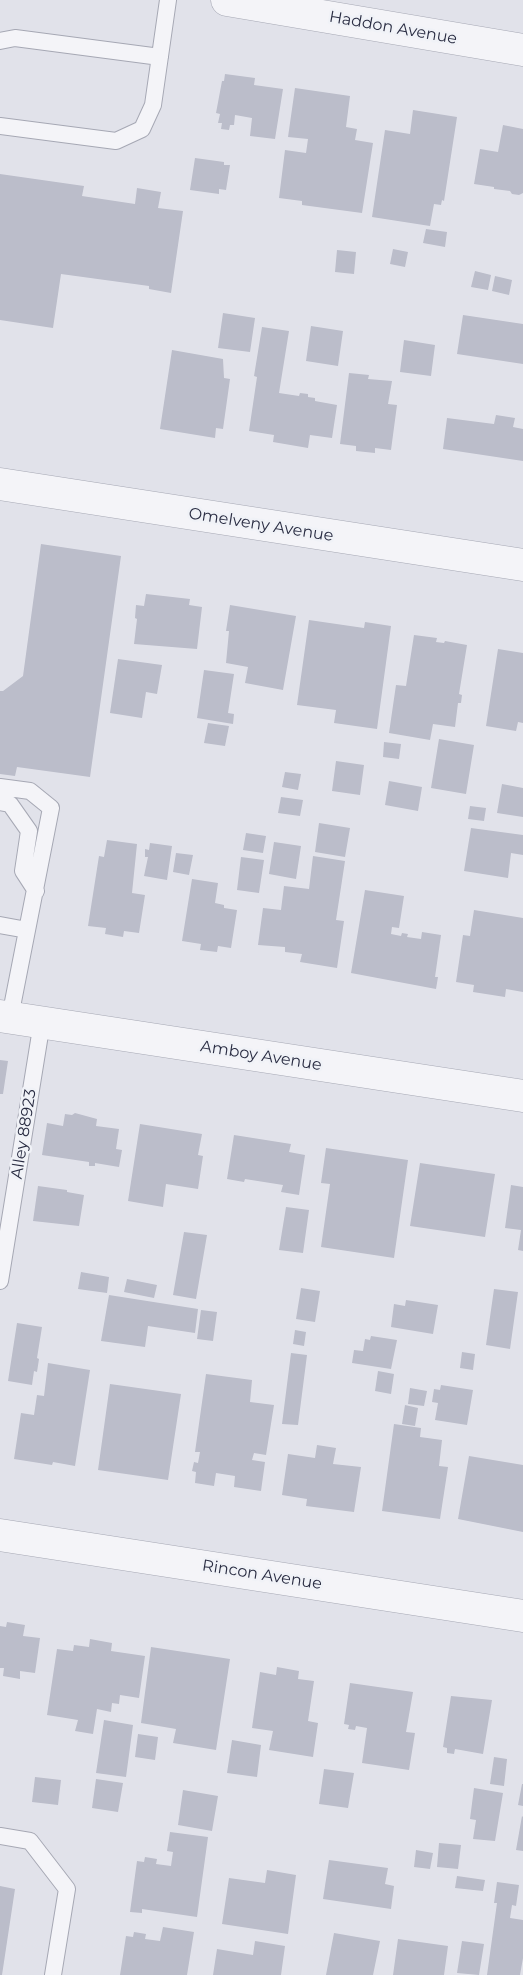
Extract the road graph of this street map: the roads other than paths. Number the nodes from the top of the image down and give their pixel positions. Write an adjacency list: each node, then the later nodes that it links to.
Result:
1 (168, 0): 5 (lane)
2 (227, 0): 4 (street, Haddon Avenue)
3 (0, 41): 5 (lane)
4 (523, 50)
5 (160, 57): 6 (lane)
6 (0, 126)
7 (0, 486): 8 (street, Omelveny Avenue)
8 (523, 566)
9 (0, 787): 11 (lane)
10 (0, 802): 11 (lane)
11 (36, 891): 13 (lane)
12 (0, 925): 13 (lane)
13 (27, 930): 14 (lane)
14 (5, 1016): 15 (street, Amboy Avenue)
15 (42, 1022): 16 (street, Amboy Avenue); 17 (lane, Alley 88923)
16 (523, 1096)
17 (0, 1281)
18 (0, 1535): 19 (street, Rincon Avenue)
19 (523, 1616)
20 (0, 1836): 21 (lane)
21 (53, 1975)

